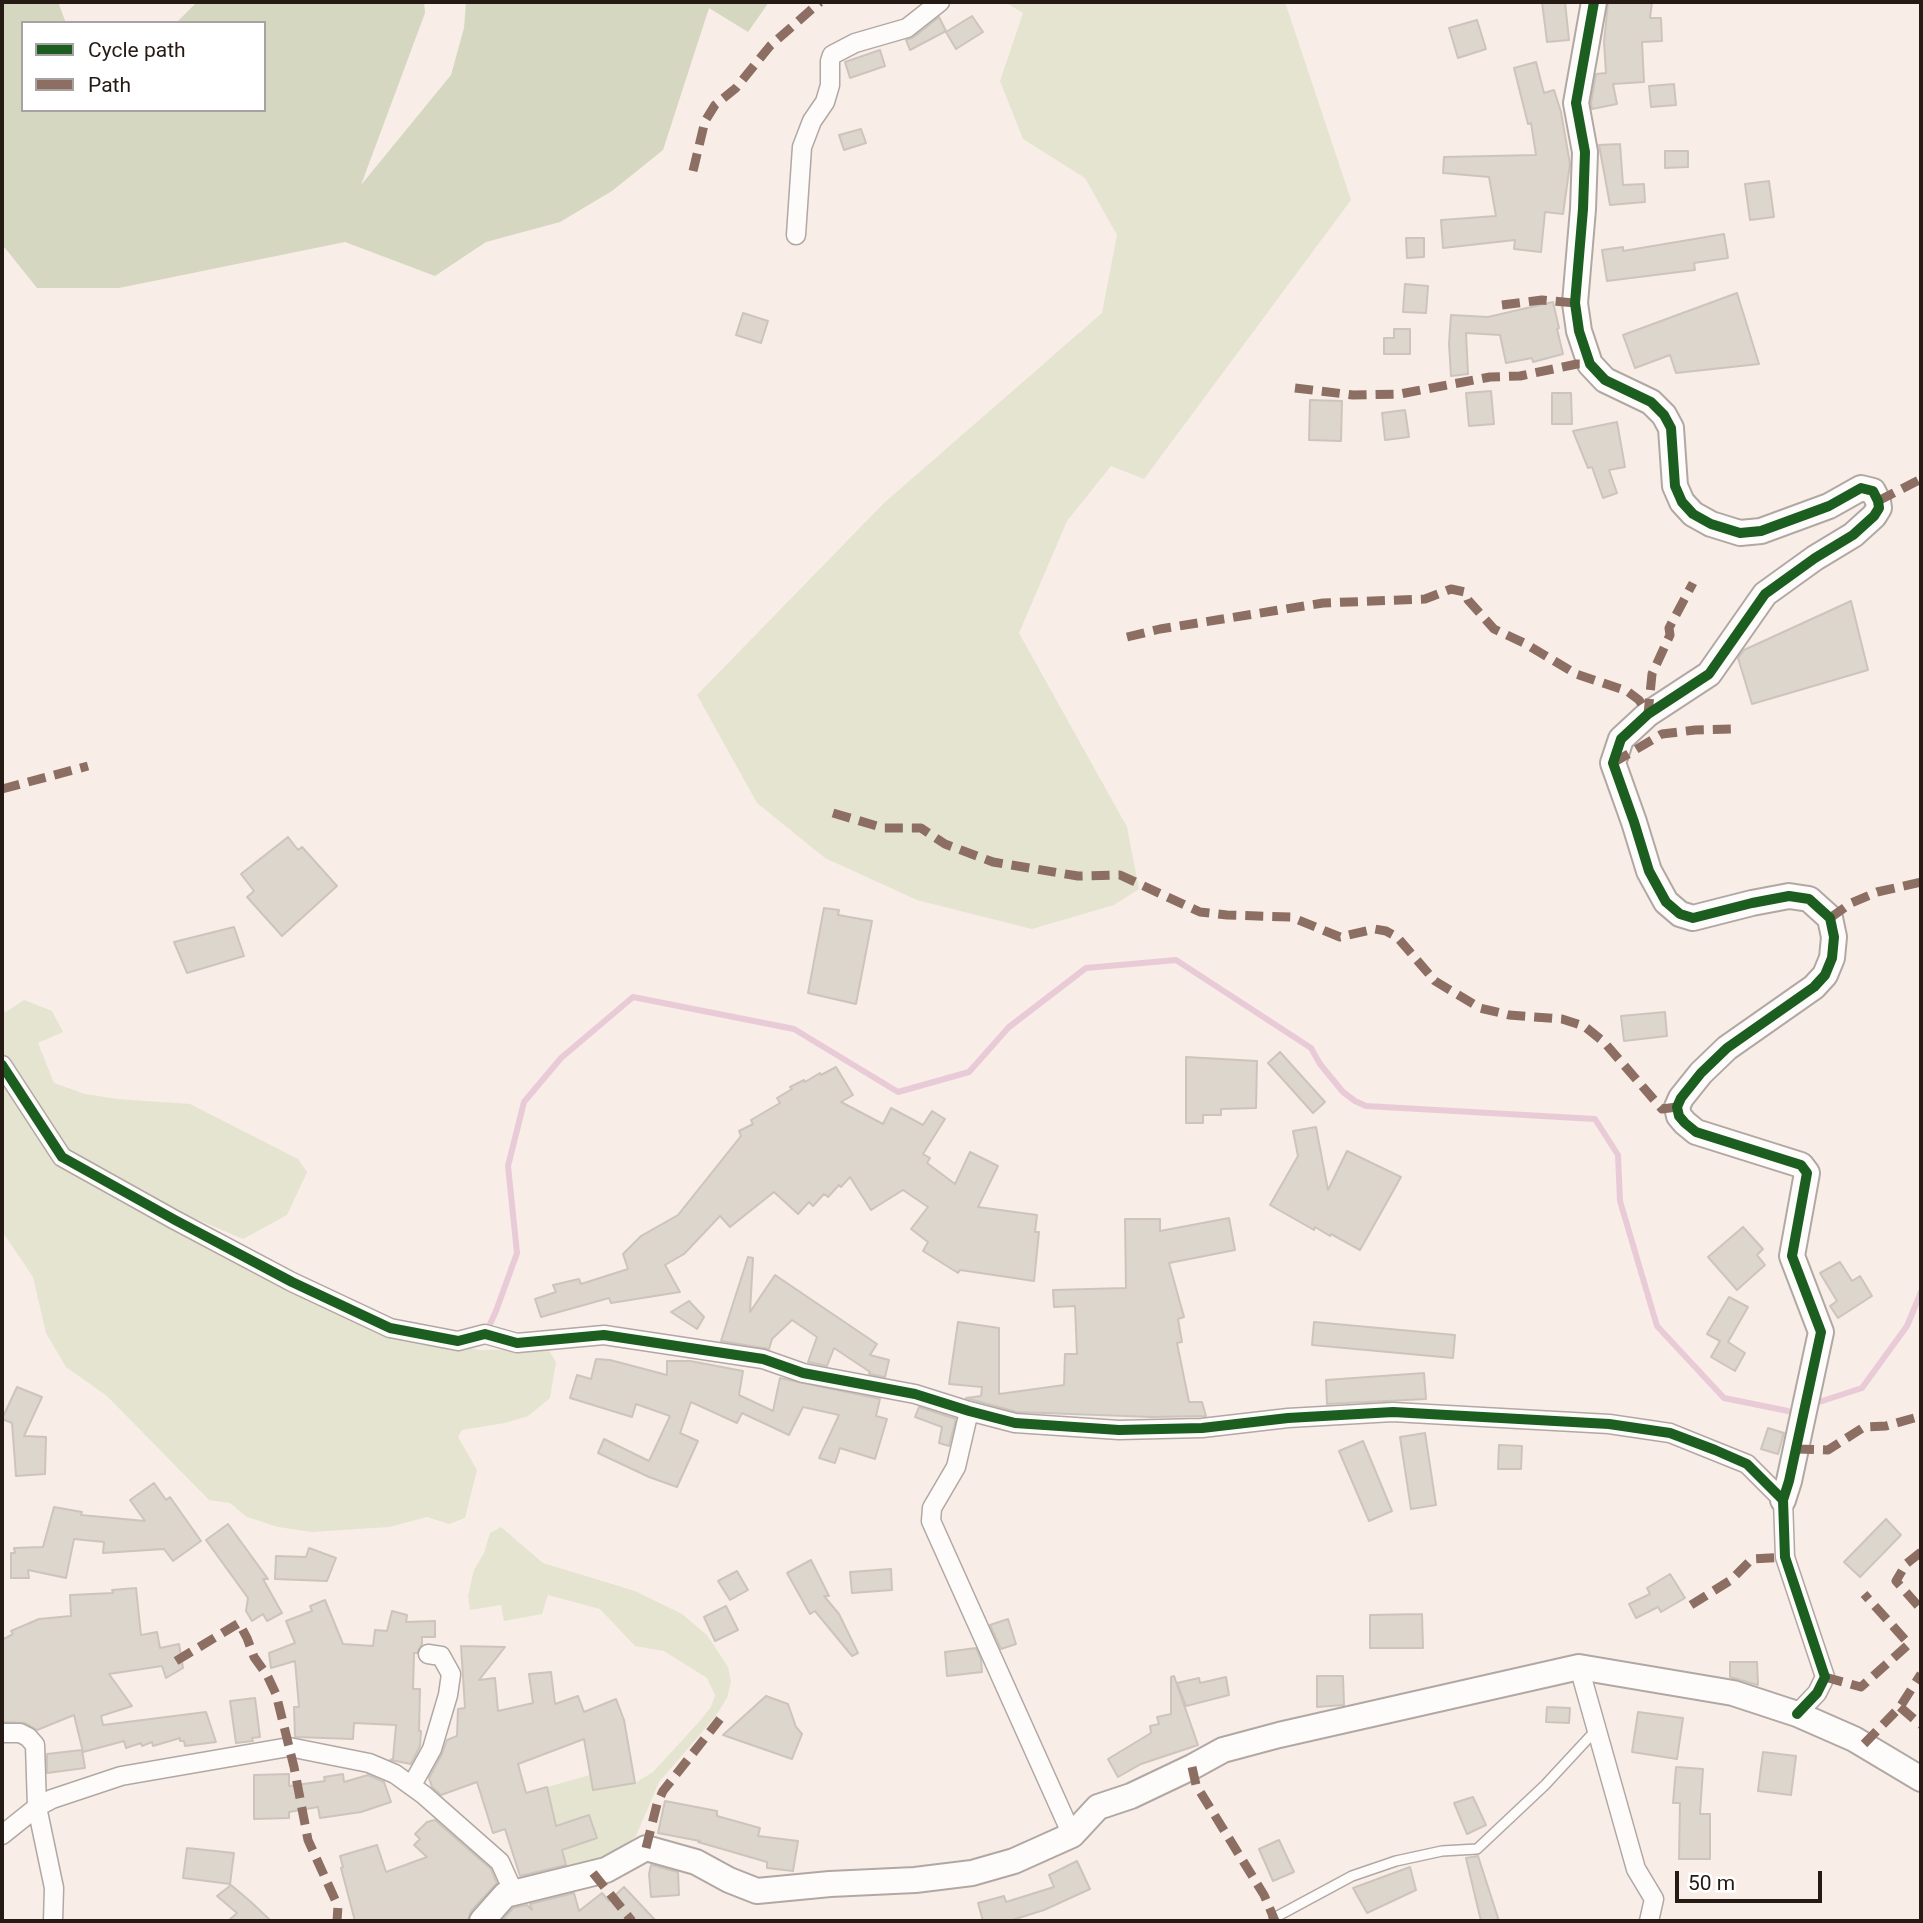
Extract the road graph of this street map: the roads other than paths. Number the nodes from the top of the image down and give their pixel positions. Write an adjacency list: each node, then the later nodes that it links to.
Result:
1 (940, 2): 3 (street)
2 (1594, 2): 6 (street)
3 (796, 235)
4 (2, 1065): 5 (street)
5 (969, 1411): 6 (street); 16 (street)
6 (1783, 1500): 9 (street)
7 (428, 1654): 13 (street)
8 (1579, 1667): 9 (street); 10 (street); 16 (street)
9 (1797, 1714): 12 (street)
10 (1597, 1729): 18 (lane); 21 (street)
11 (2, 1734): 14 (street)
12 (1921, 1780)
13 (412, 1785): 14 (street); 17 (street)
14 (37, 1807): 15 (street); 19 (street)
15 (2, 1835)
16 (1072, 1835): 17 (street)
17 (513, 1893): 20 (street)
18 (1274, 1918)
19 (52, 1921)
20 (482, 1921)
21 (1648, 1921)

